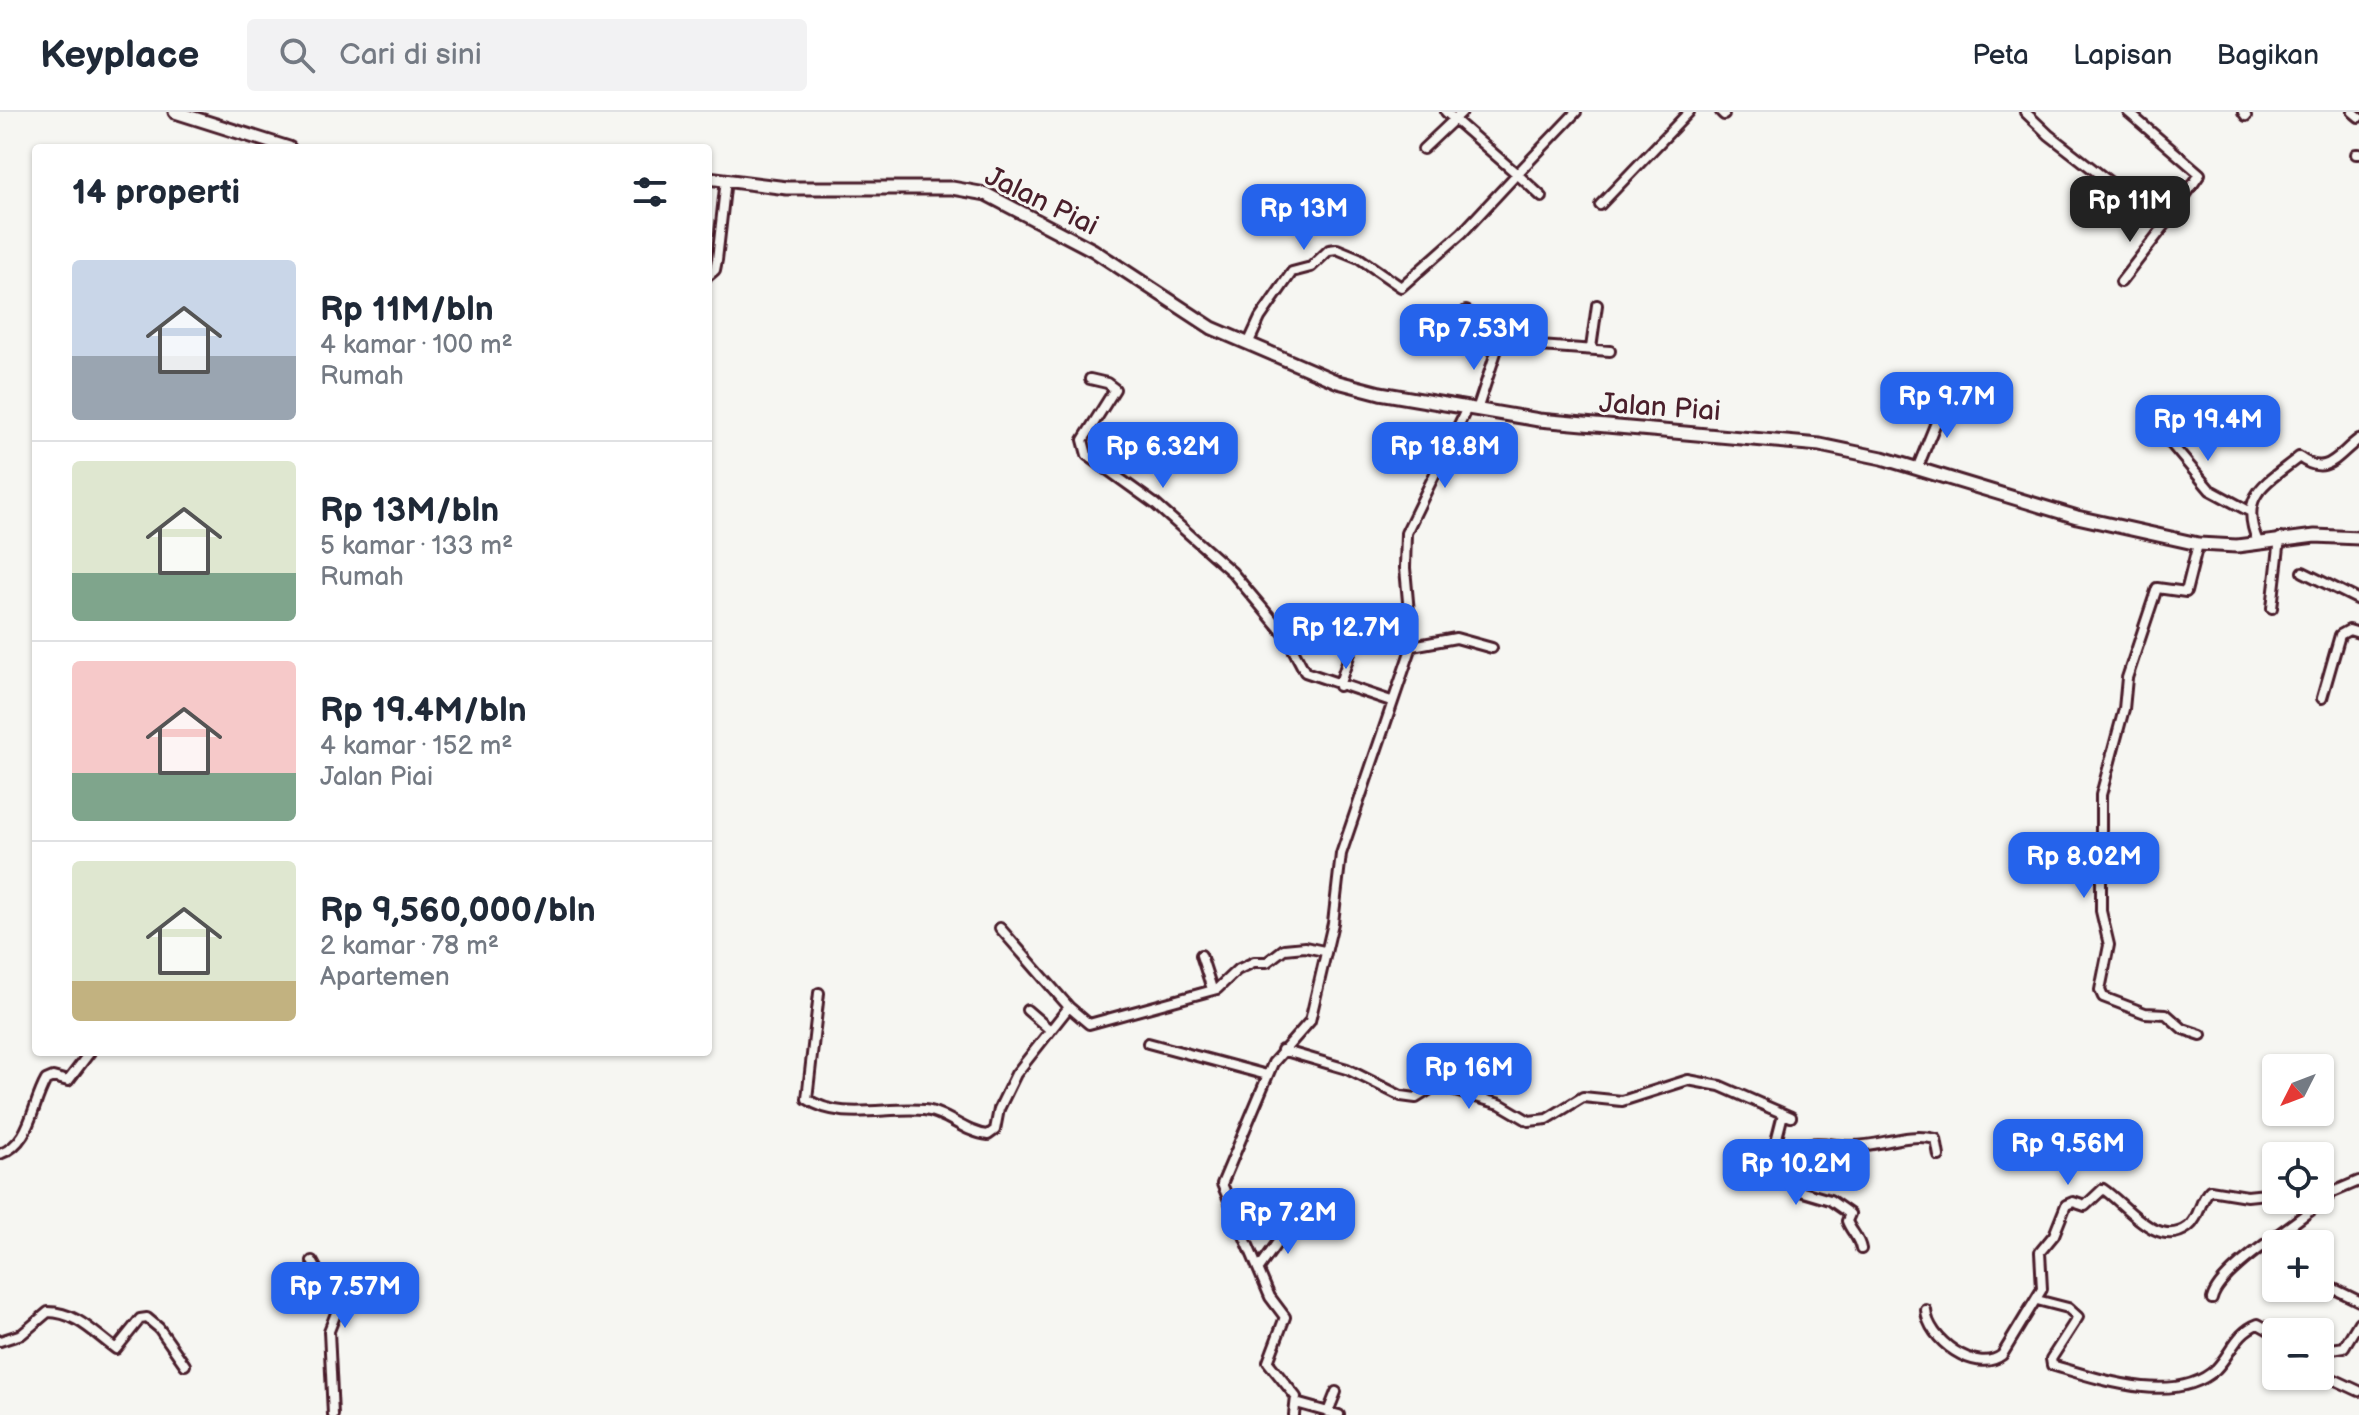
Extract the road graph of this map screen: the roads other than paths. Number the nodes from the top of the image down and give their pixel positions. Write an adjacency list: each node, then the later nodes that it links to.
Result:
1 (175, 112): 11 (street)
2 (1446, 112): 10 (street)
3 (1462, 112): 10 (street)
4 (1576, 112): 13 (street)
5 (1689, 112): 17 (street)
6 (2025, 112): 18 (street)
7 (2128, 112): 18 (street)
8 (2353, 112): 9 (street)
9 (2359, 117)
10 (1455, 120): 12 (street); 13 (street)
11 (276, 144)
12 (1423, 149)
13 (1517, 174): 16 (street); 24 (street)
14 (712, 178): 15 (street, Jalan Piai)
15 (726, 179): 19 (street); 24 (street, Jalan Piai)
16 (1542, 197)
17 (1600, 205)
18 (2165, 225): 20 (street)
19 (712, 273)
20 (2121, 282)
21 (1597, 305): 25 (street)
22 (1466, 311): 23 (street)
23 (1499, 343): 25 (street); 29 (street)
24 (1248, 344): 29 (street, Jalan Piai)
25 (1591, 348): 26 (street)
26 (1610, 351)
27 (1090, 379): 45 (street)
28 (1946, 398): 32 (street)
29 (1472, 409): 32 (street, Jalan Piai); 43 (street)
30 (2157, 427): 33 (street)
31 (2359, 439): 33 (street)
32 (1917, 469): 37 (street, Jalan Piai)
33 (2249, 511): 36 (street)
34 (2280, 538): 35 (street, Jalan Piai); 36 (street, Jalan Piai); 40 (street)
35 (2359, 538)
36 (2258, 542): 37 (street, Jalan Piai)
37 (2198, 544): 56 (street)
38 (2303, 572): 39 (street)
39 (2359, 600)
40 (2272, 608)
41 (2359, 633): 46 (street)
42 (1353, 644): 45 (street)
43 (1412, 646): 44 (street); 47 (street)
44 (1492, 648)
45 (1339, 686): 47 (street)
46 (2322, 698)
47 (1391, 701): 49 (street)
48 (1000, 928): 53 (street)
49 (1324, 951): 51 (street); 58 (street)
50 (1201, 955): 51 (street)
51 (1212, 989): 53 (street)
52 (819, 993): 55 (street)
53 (1069, 1007): 55 (street)
54 (1027, 1010): 55 (street)
55 (1049, 1029)
56 (2201, 1035)
57 (1148, 1043): 60 (street)
58 (1282, 1050): 60 (street); 63 (street)
59 (87, 1056): 61 (street)
60 (1267, 1075): 73 (street)
61 (0, 1154)
62 (1939, 1156): 65 (street)
63 (1769, 1169): 64 (street); 65 (street)
64 (1734, 1173)
65 (1784, 1180): 71 (street)
66 (2359, 1181): 67 (street)
67 (2334, 1192)
68 (2262, 1194): 76 (street)
69 (2308, 1214): 75 (street)
70 (1289, 1226): 73 (street)
71 (1861, 1249)
72 (312, 1261): 89 (street)
73 (1260, 1267): 87 (street)
74 (2334, 1289): 77 (street)
75 (2212, 1299)
76 (2037, 1300): 78 (street); 80 (street)
77 (2359, 1301)
78 (1926, 1310)
79 (2359, 1322): 82 (street)
80 (2262, 1326)
81 (0, 1341): 83 (street)
82 (2334, 1349)
83 (185, 1365)
84 (2334, 1379): 85 (street)
85 (2359, 1391)
86 (1336, 1392): 88 (street)
87 (1296, 1403): 88 (street); 90 (street)
88 (1328, 1412): 91 (street)
89 (333, 1415)
90 (1294, 1415)
91 (1339, 1415)

